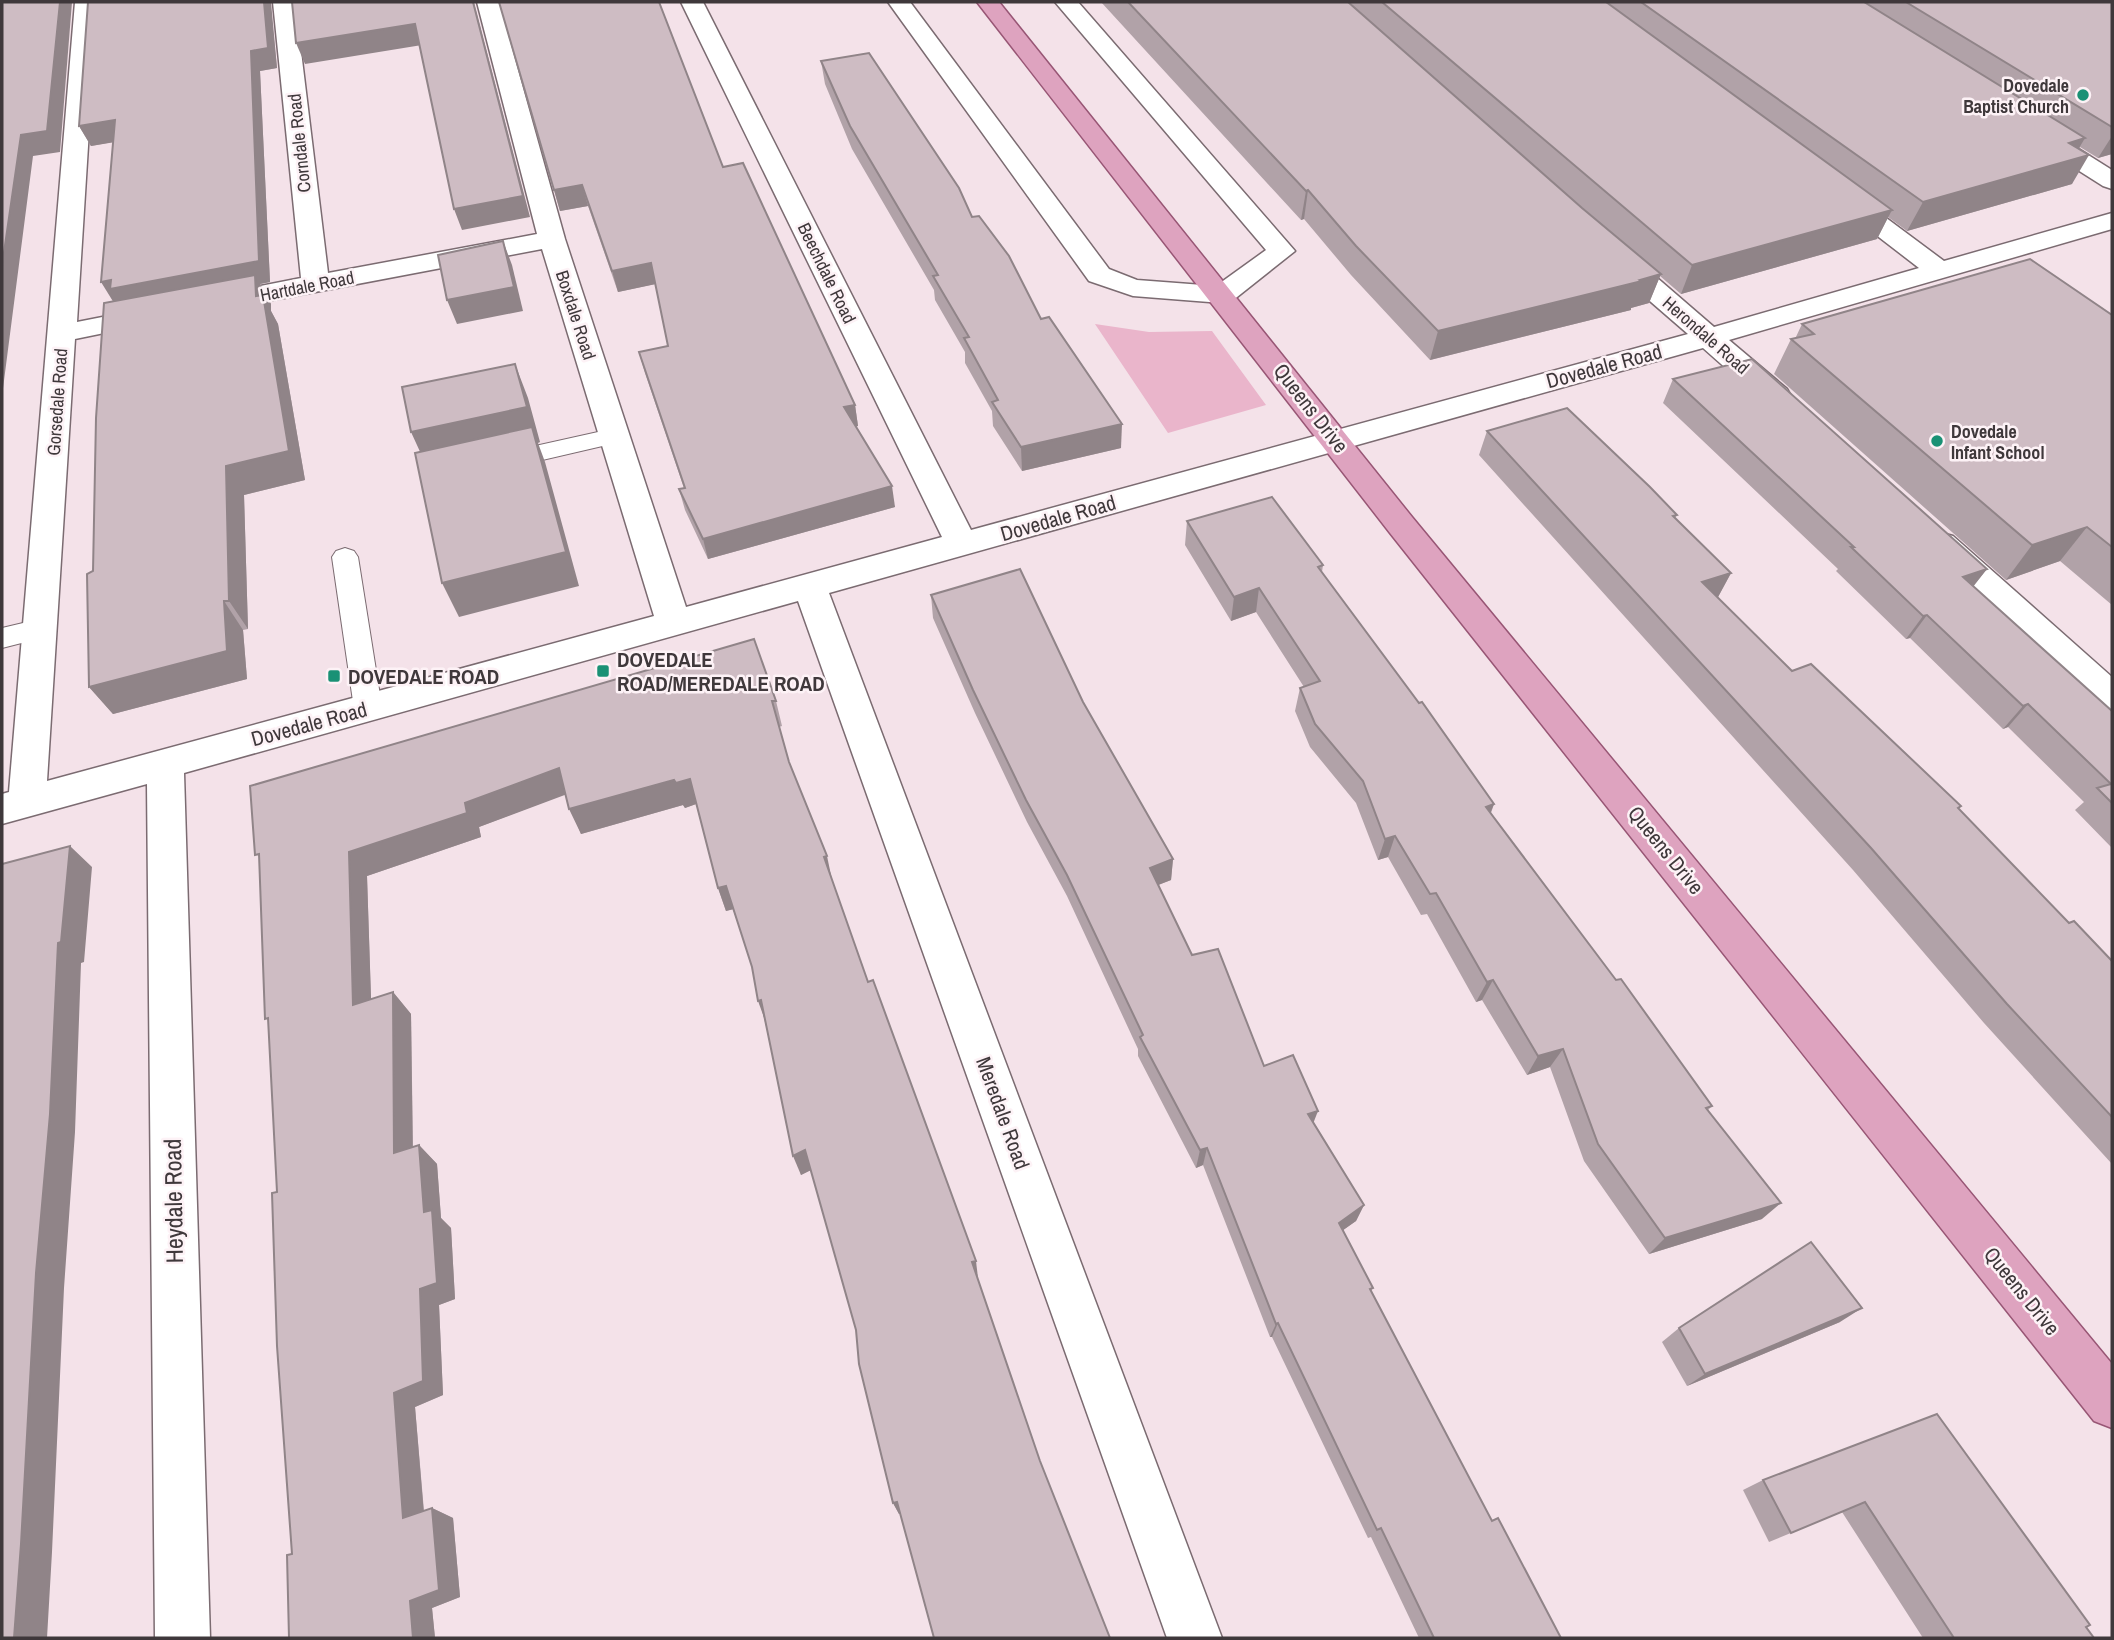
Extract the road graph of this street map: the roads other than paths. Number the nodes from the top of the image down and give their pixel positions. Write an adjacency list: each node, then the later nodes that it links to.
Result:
1 (86, 2): 17 (street, Gorsedale Road)
2 (284, 2): 15 (street, Corndale Road)
3 (488, 2): 13 (street, Boxdale Road)
4 (692, 2): 24 (street, Beechdale Road)
5 (899, 2): 16 (street)
6 (988, 2): 16 (main road, Queens Drive)
7 (1066, 2): 16 (street)
8 (2022, 124): 10 (street)
9 (1821, 181): 14 (street)
10 (2112, 181)
11 (2112, 221): 14 (street, Dovedale Road)
12 (1594, 238): 18 (street, Herondale Road)
13 (552, 239): 15 (street, Hartdale Road); 20 (street, Boxdale Road)
14 (1942, 272): 18 (street, Dovedale Road)
15 (315, 284): 17 (street, Hartdale Road)
16 (1222, 295): 21 (main road, Queens Drive)
17 (62, 332): 28 (street, Gorsedale Road)
18 (1710, 337): 19 (street, Herondale Road); 21 (street, Dovedale Road)
19 (1803, 420)
20 (616, 436): 22 (lane); 27 (street, Boxdale Road)
21 (1335, 439): 24 (street, Dovedale Road); 34 (main road, Queens Drive)
22 (484, 466)
23 (1916, 522): 30 (street)
24 (962, 545): 26 (street, Dovedale Road)
25 (345, 557): 31 (lane)
26 (810, 587): 27 (street, Dovedale Road); 36 (street, Meredale Road)
27 (674, 625): 31 (street, Dovedale Road)
28 (40, 629): 29 (lane); 33 (street, Gorsedale Road)
29 (2, 638)
30 (2112, 698)
31 (368, 708): 32 (street, Dovedale Road)
32 (165, 764): 33 (street, Dovedale Road); 35 (street, Heydale Road)
33 (14, 805)
34 (2112, 1403)
35 (182, 1638)
36 (1195, 1638)

